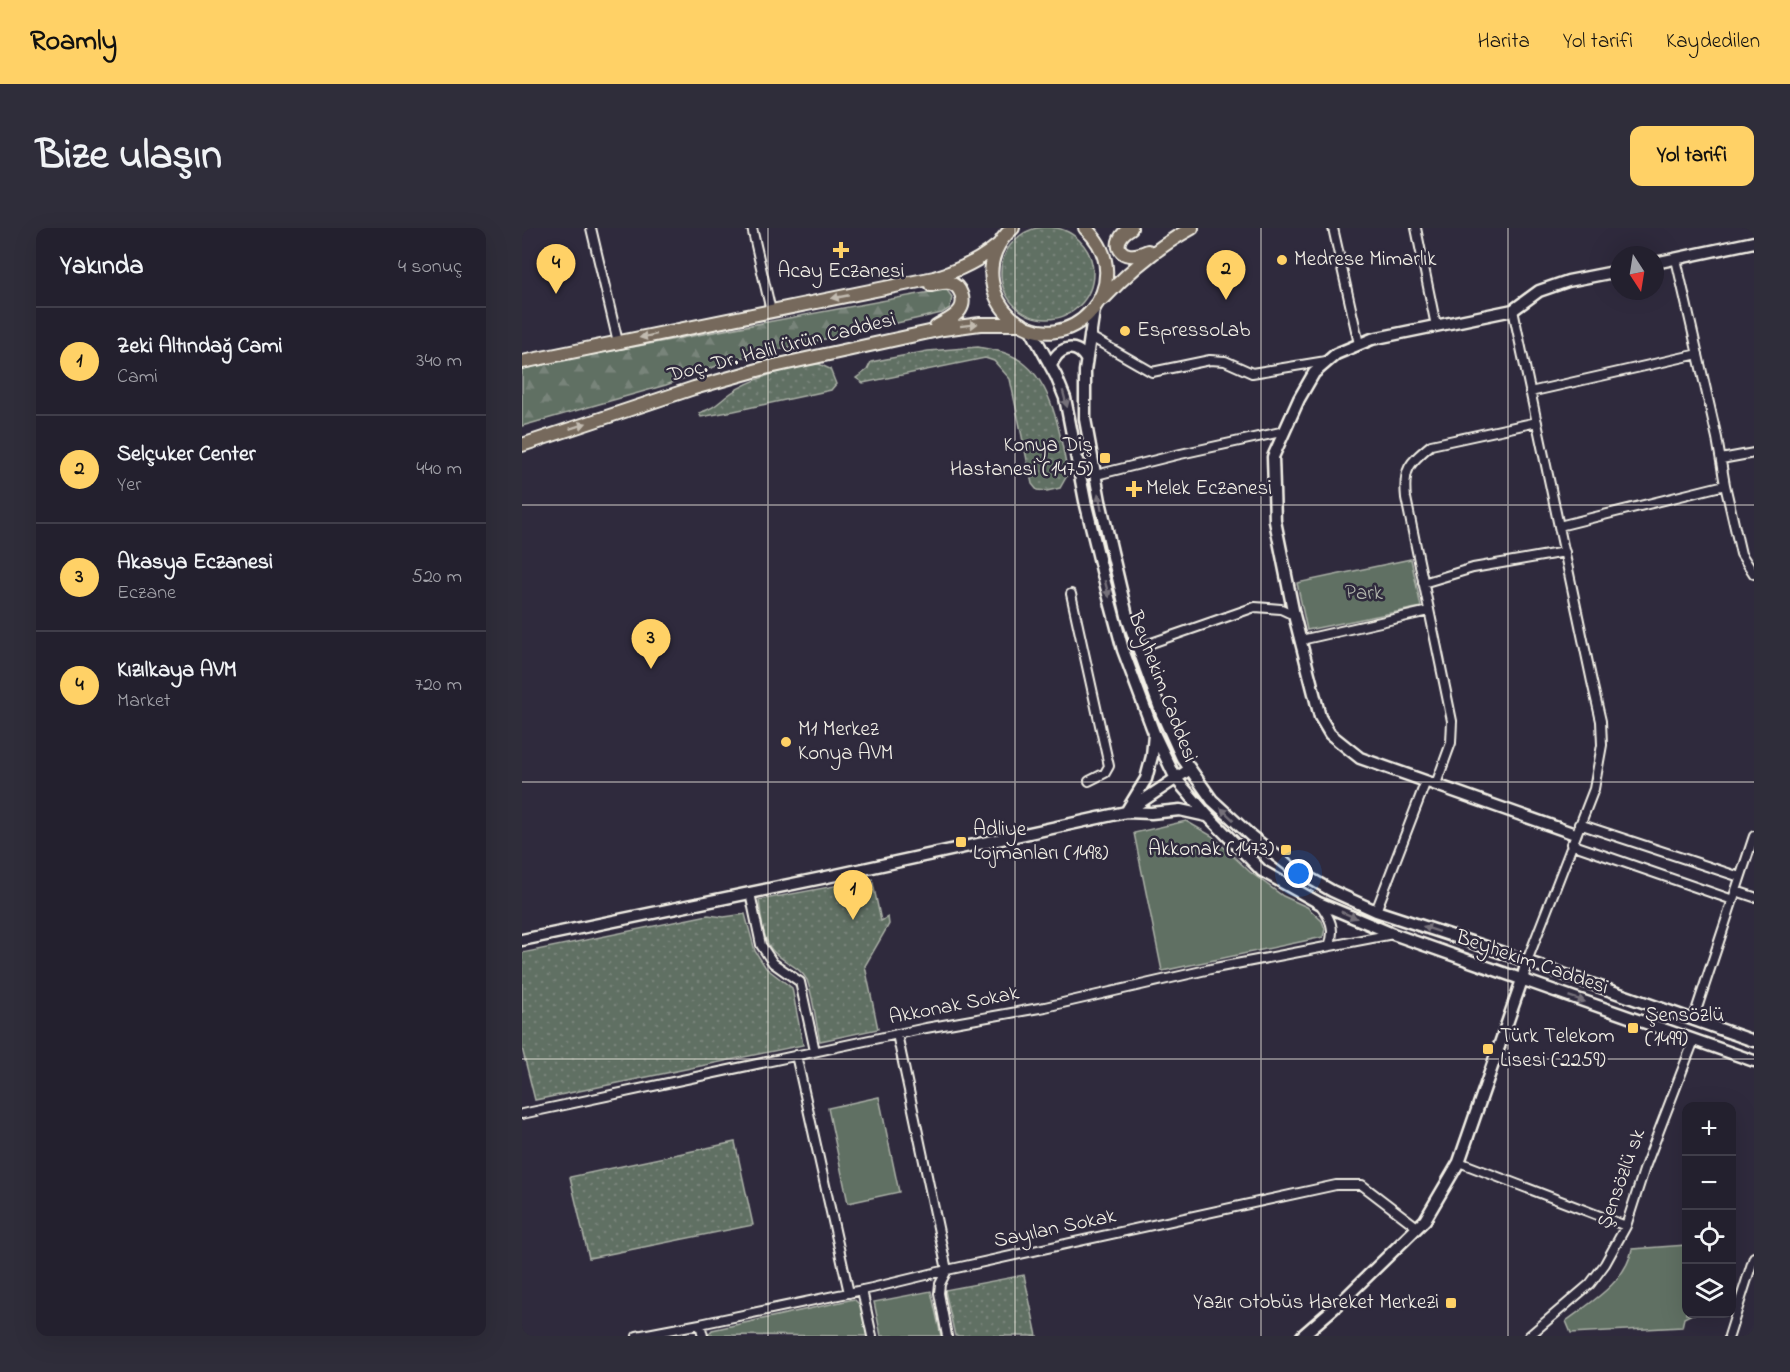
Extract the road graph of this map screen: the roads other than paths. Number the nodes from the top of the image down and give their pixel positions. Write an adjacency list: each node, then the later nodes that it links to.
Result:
1 (591, 228): 23 (street)
2 (752, 228): 18 (street)
3 (1013, 228): 9 (main road, Doç. Dr. Halil Ürün Caddesi)
4 (1085, 228): 16 (main road)
5 (1131, 228): 10 (main road)
6 (1192, 228): 10 (main road)
7 (1333, 228): 24 (street)
8 (1416, 228): 20 (street)
9 (1002, 237): 15 (main road, Doç. Dr. Halil Ürün Caddesi); 19 (main road)
10 (1176, 237): 16 (main road, Doç. Dr. Halil Ürün Caddesi)
11 (1754, 242): 12 (street)
12 (1676, 259): 13 (street); 25 (street)
13 (1664, 261)
14 (1610, 272): 17 (street)
15 (897, 286): 18 (main road, Doç. Dr. Halil Ürün Caddesi, one-way to 18); 21 (main road)
16 (1096, 306): 19 (main road, Doç. Dr. Halil Ürün Caddesi); 22 (street, Beyhekim Caddesi)
17 (1513, 310): 20 (street); 30 (street)
18 (771, 311): 23 (main road, Doç. Dr. Halil Ürün Caddesi, one-way to 23)
19 (1026, 326): 21 (main road, Doç. Dr. Halil Ürün Caddesi, one-way to 19); 29 (street, Beyhekim Caddesi)
20 (1436, 327): 24 (street)
21 (927, 332): 33 (main road, Doç. Dr. Halil Ürün Caddesi, one-way to 21)
22 (1089, 336): 26 (street, Beyhekim Caddesi); 27 (street)
23 (618, 342): 28 (main road, Doç. Dr. Halil Ürün Caddesi)
24 (1359, 344): 27 (street)
25 (1698, 354): 30 (street); 35 (street)
26 (1086, 359): 29 (street); 36 (street, Beyhekim Caddesi)
27 (1328, 361): 32 (street)
28 (522, 362)
29 (1051, 366): 47 (street, Beyhekim Caddesi, one-way to 47)
30 (1530, 392): 31 (street)
31 (1537, 422): 38 (street); 41 (street)
32 (1285, 431): 36 (street); 44 (street)
33 (522, 445)
34 (1754, 453): 35 (street)
35 (1721, 459): 37 (street)
36 (1096, 475): 46 (street, Beyhekim Caddesi, one-way to 36)
37 (1725, 485): 38 (street); 40 (street)
38 (1559, 526): 39 (street)
39 (1564, 552): 41 (street); 54 (street)
40 (1754, 574)
41 (1423, 584): 43 (street)
42 (1071, 594): 50 (street)
43 (1429, 611): 45 (street); 51 (street)
44 (1294, 615): 45 (street); 46 (street)
45 (1300, 640): 51 (street)
46 (1137, 648): 48 (street, Beyhekim Caddesi)
47 (1154, 733): 49 (street, Beyhekim Caddesi); 52 (street)
48 (1190, 769): 49 (street); 62 (street, Beyhekim Caddesi, one-way to 48)
49 (1176, 779): 52 (street); 53 (street, Beyhekim Caddesi)
50 (1089, 781)
51 (1431, 783): 54 (street); 62 (street)
52 (1126, 812): 53 (street); 58 (street)
53 (1208, 816): 61 (street, Beyhekim Caddesi)
54 (1575, 834): 56 (street); 60 (street); 66 (street)
55 (1754, 836): 56 (street)
56 (1740, 878): 57 (street)
57 (1736, 891): 59 (street); 60 (street)
58 (750, 893): 64 (street); 72 (street)
59 (1754, 897)
60 (1732, 900): 68 (street)
61 (1319, 903): 63 (street, Beyhekim Caddesi, one-way to 63); 65 (street)
62 (1376, 910): 66 (street, Beyhekim Caddesi, one-way to 62)
63 (1393, 934): 65 (street, Akkonak Sokak); 67 (street, Beyhekim Caddesi)
64 (522, 940)
65 (1329, 946): 69 (street, Akkonak Sokak)
66 (1527, 961): 67 (street); 68 (street, Beyhekim Caddesi)
67 (1522, 980): 70 (street, Beyhekim Caddesi, one-way to 70); 76 (street)
68 (1693, 1020): 71 (street, Beyhekim Caddesi)
69 (897, 1034): 72 (street, Akkonak Sokak); 80 (street)
70 (1694, 1040): 74 (street, Beyhekim Caddesi); 77 (street, Şensözlü sk)
71 (1754, 1041)
72 (815, 1051): 73 (street, Akkonak Sokak)
73 (796, 1055): 75 (street, Akkonak Sokak); 82 (street)
74 (1754, 1061)
75 (522, 1114)
76 (1459, 1162): 77 (street); 78 (street)
77 (1626, 1226): 89 (street, Şensözlü sk)
78 (1417, 1227): 80 (street, Sayılan Sokak); 88 (street)
79 (1754, 1257): 90 (street)
80 (947, 1270): 81 (street, Sayılan Sokak); 87 (street)
81 (862, 1290): 82 (street, Sayılan Sokak); 86 (street)
82 (849, 1293): 83 (street, Sayılan Sokak)
83 (700, 1324): 84 (street, Sayılan Sokak); 85 (street)
84 (637, 1336)
85 (702, 1336)
86 (872, 1336)
87 (947, 1336)
88 (1302, 1336)
89 (1529, 1336)
90 (1729, 1336)

